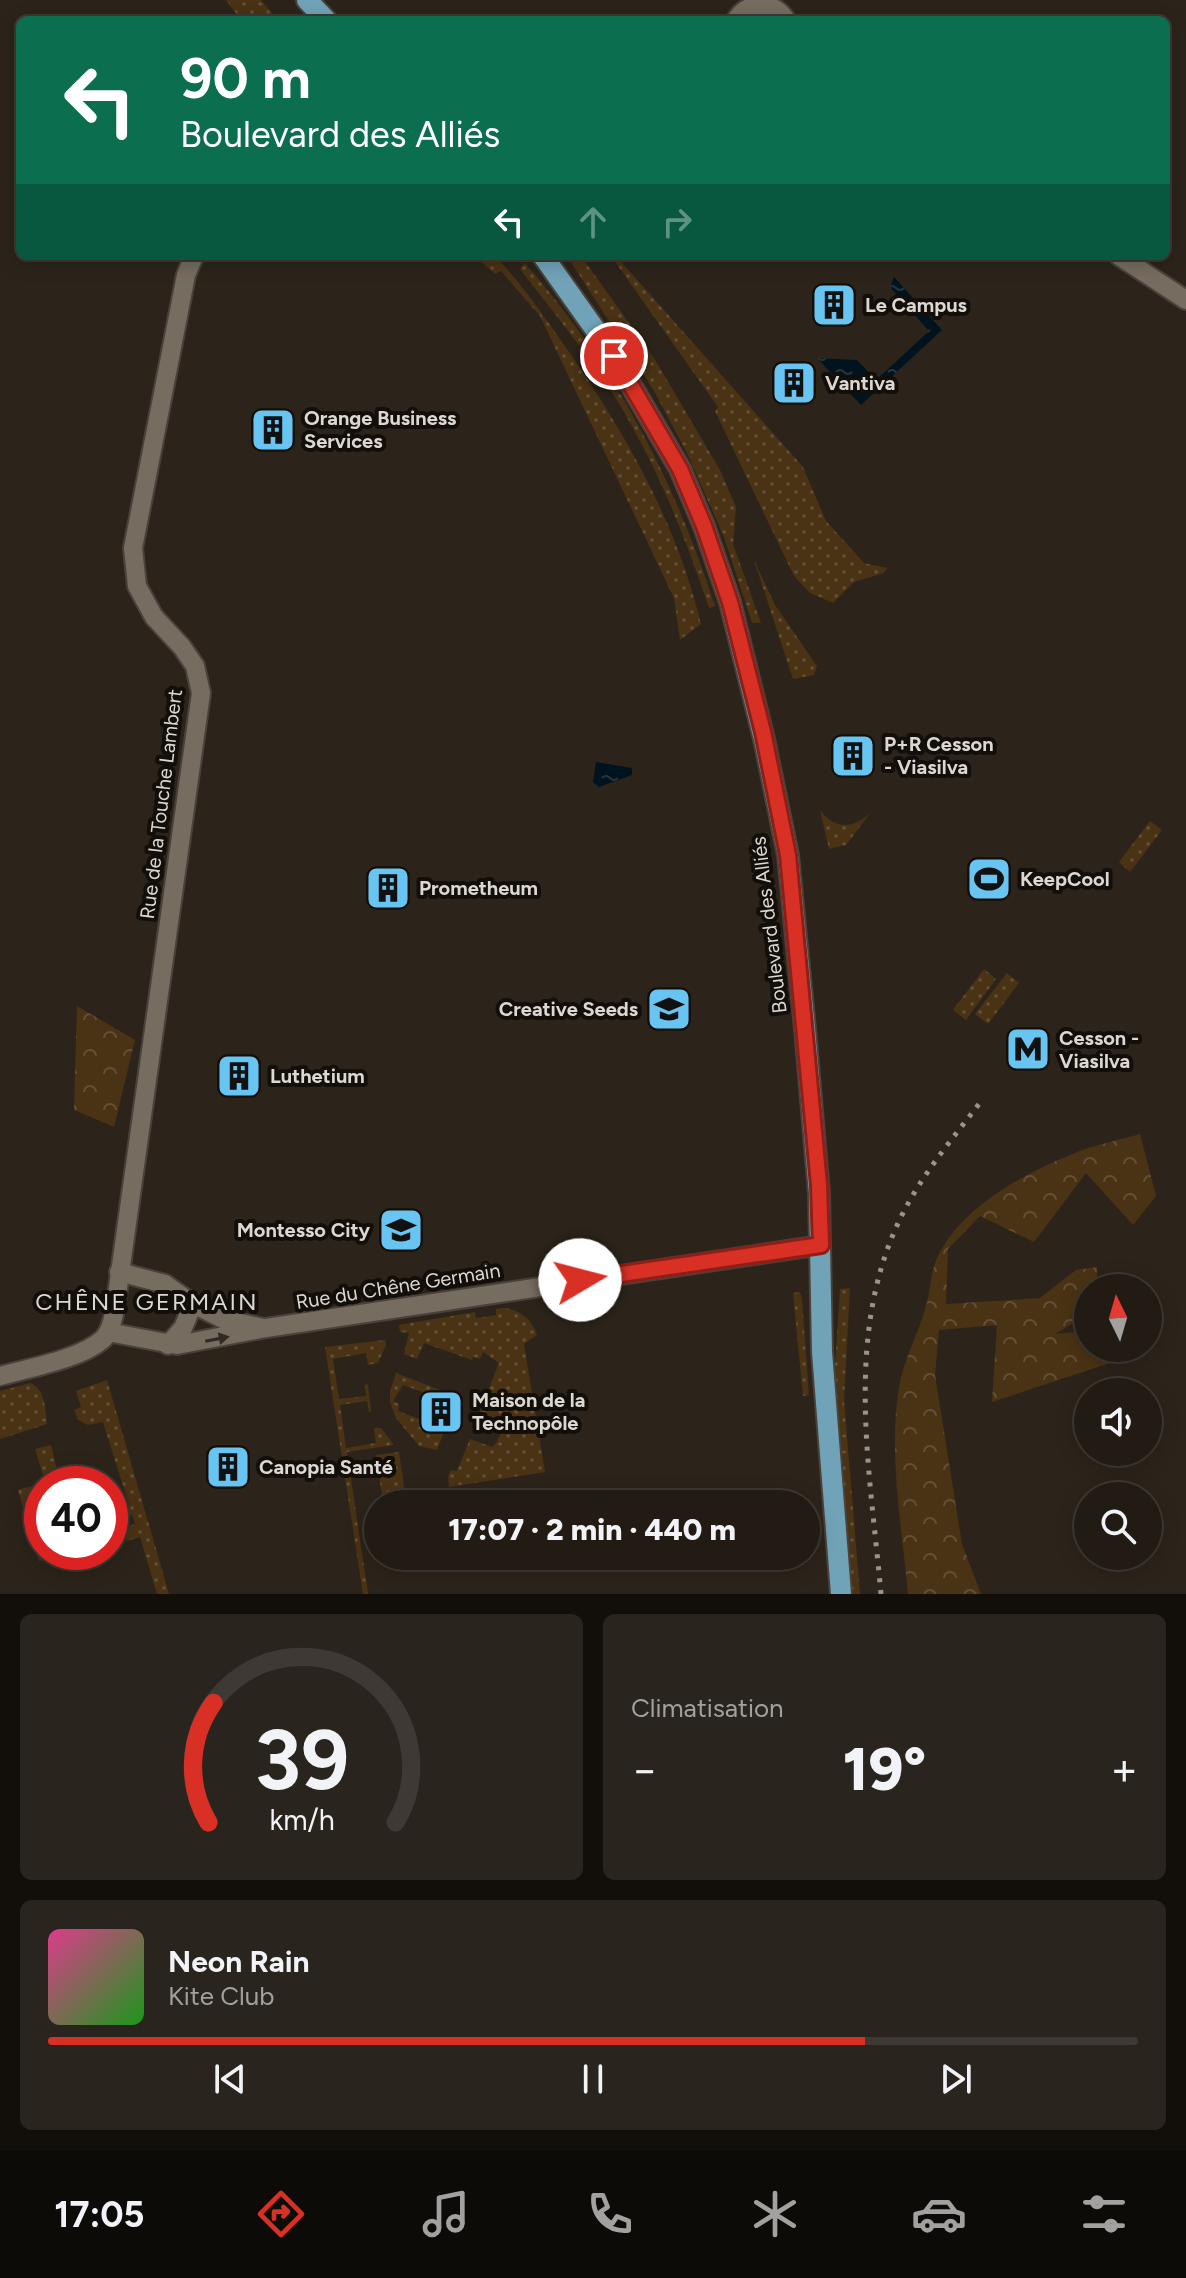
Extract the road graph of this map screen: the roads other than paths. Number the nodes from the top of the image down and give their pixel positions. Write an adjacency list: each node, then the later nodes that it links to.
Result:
1 (307, 0): 3 (main road)
2 (760, 2): 4 (street); 5 (street)
3 (322, 16)
4 (739, 16)
5 (783, 16)
6 (192, 260): 11 (street, Rue de la Touche Lambert)
7 (546, 260): 10 (main road, Boulevard des Alliés)
8 (1125, 260): 9 (street)
9 (1186, 300)
10 (821, 1245): 13 (street, Rue du Chêne Germain); 17 (main road, Boulevard des Alliés)
11 (119, 1272): 12 (street, Rue du Chêne Germain); 14 (street, Rue de la Touche Lambert)
12 (193, 1304): 13 (street, Rue du Chêne Germain); 15 (street)
13 (266, 1328): 15 (street, Rue du Chêne Germain, one-way to 13)
14 (108, 1332): 15 (street, Rue du Chêne Germain); 16 (street)
15 (168, 1345)
16 (0, 1376)
17 (841, 1594)

